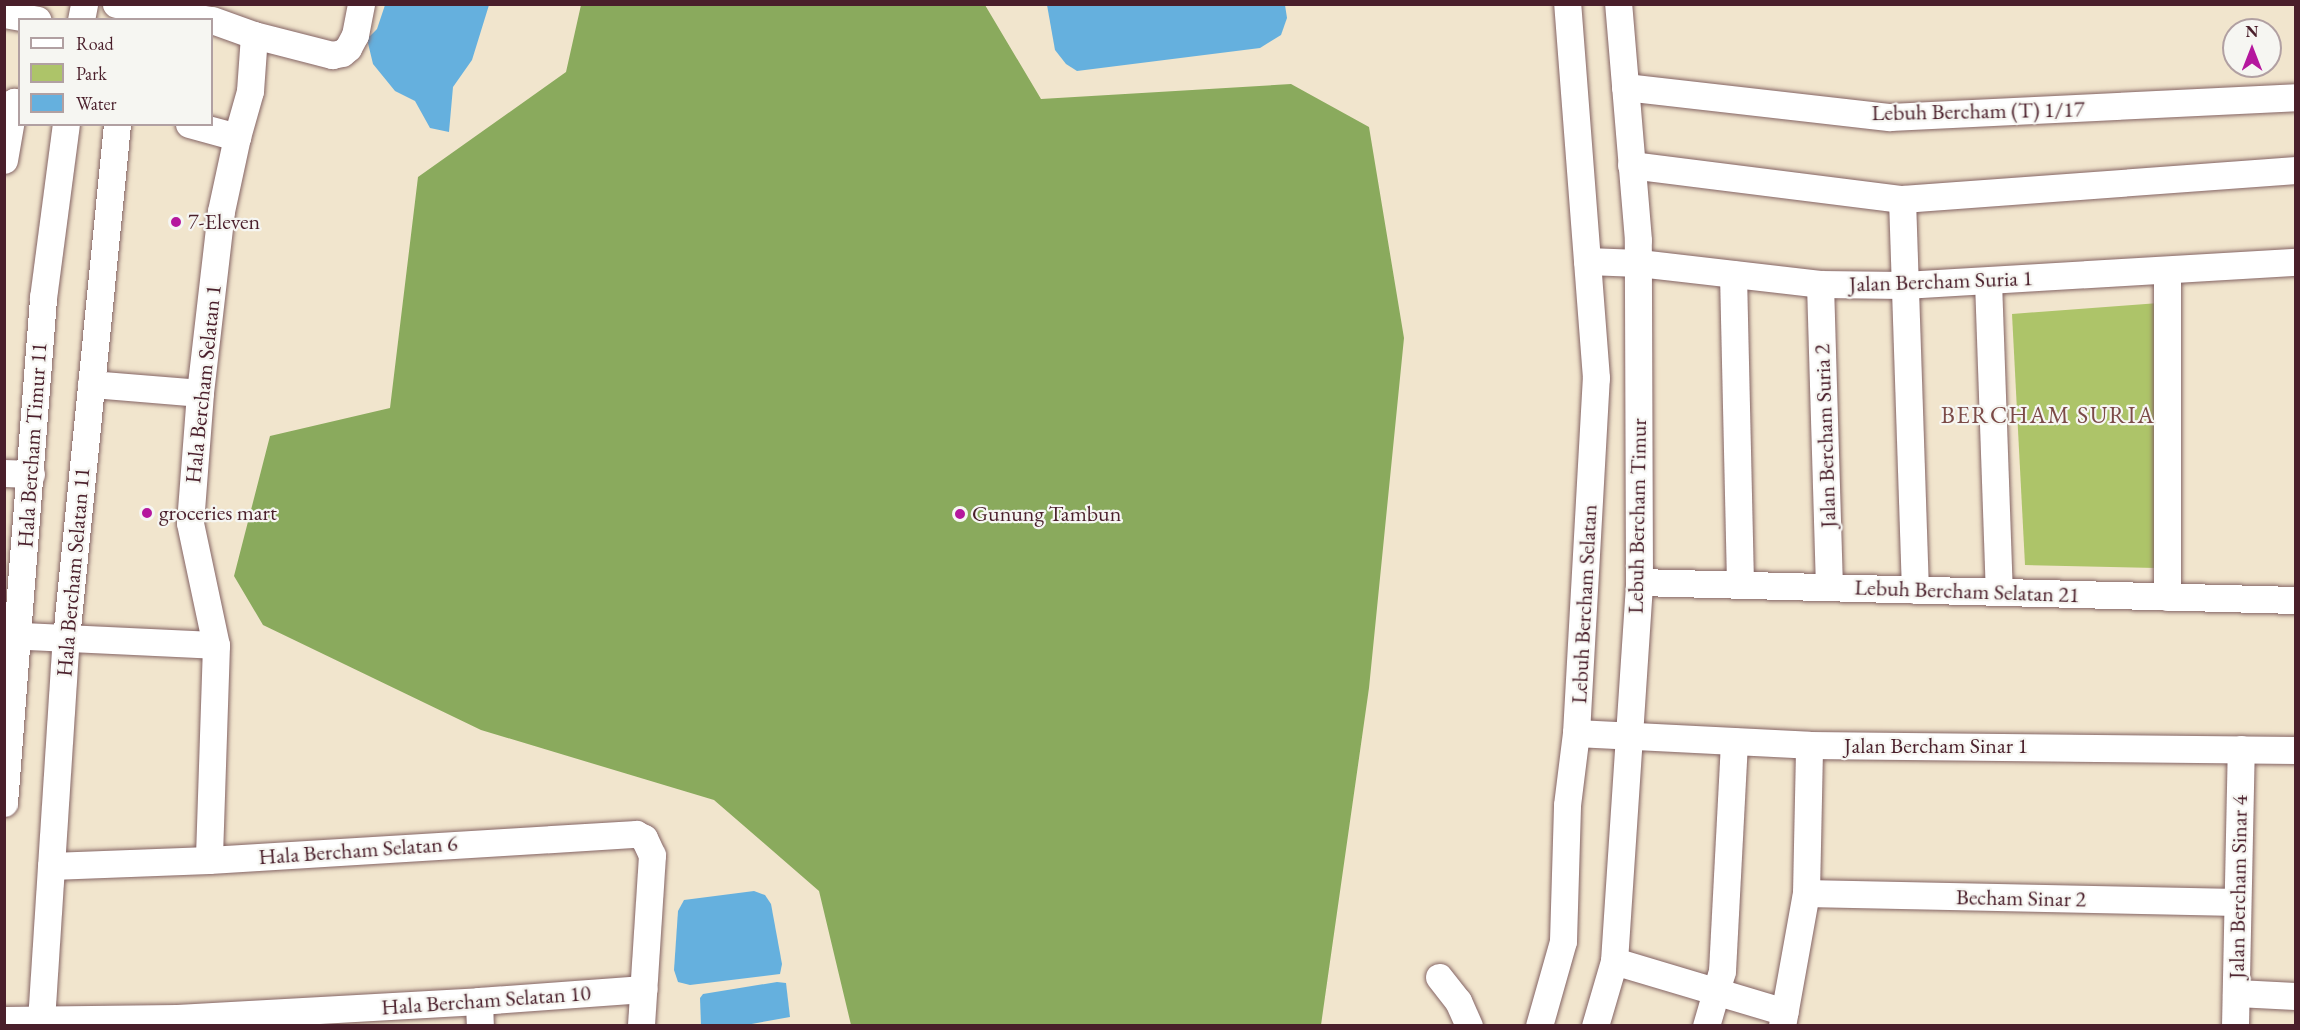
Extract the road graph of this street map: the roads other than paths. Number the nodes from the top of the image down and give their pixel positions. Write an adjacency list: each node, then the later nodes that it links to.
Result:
1 (116, 4): 7 (street)
2 (361, 4): 9 (street)
3 (1567, 4): 21 (street, Lebuh Bercham Selatan)
4 (1618, 4): 10 (street, Lebuh Bercham Timur)
5 (4, 14): 6 (street)
6 (27, 18)
7 (199, 18)
8 (213, 21): 9 (street)
9 (255, 35): 16 (street, Hala Bercham Selatan 1)
10 (1625, 87): 11 (street, Lebuh Bercham (T) 1/17); 18 (street, Lebuh Bercham Timur)
11 (2295, 97)
12 (12, 102): 17 (street)
13 (66, 126): 32 (street, Hala Bercham Timur 11)
14 (117, 126): 29 (street, Hala Bercham Selatan 11)
15 (196, 126): 16 (street)
16 (237, 137): 30 (street, Hala Bercham Selatan 1)
17 (4, 160)
18 (1632, 165): 20 (street); 23 (street, Lebuh Bercham Timur)
19 (2295, 170): 20 (street)
20 (1902, 199): 28 (street)
21 (1587, 261): 23 (street, Jalan Bercham Suria 1); 43 (street, Lebuh Bercham Selatan)
22 (2295, 262): 24 (street, Jalan Bercham Suria 1)
23 (1639, 263): 25 (street, Jalan Bercham Suria 1); 33 (street, Lebuh Bercham Timur)
24 (2167, 271): 26 (street, Jalan Bercham Suria 1); 38 (street)
25 (1733, 274): 27 (street, Jalan Bercham Suria 1); 34 (street)
26 (1988, 281): 28 (street, Jalan Bercham Suria 1); 37 (street)
27 (1820, 284): 28 (street, Jalan Bercham Suria 1); 35 (street, Jalan Bercham Suria 2)
28 (1904, 285): 36 (street)
29 (91, 384): 30 (street); 41 (street, Hala Bercham Selatan 11)
30 (200, 393): 42 (street, Hala Bercham Selatan 1)
31 (4, 473): 32 (street)
32 (31, 474): 40 (street, Hala Bercham Timur 11)
33 (1639, 582): 34 (street, Lebuh Bercham Selatan 21); 44 (street, Lebuh Bercham Timur)
34 (1740, 585): 35 (street, Lebuh Bercham Selatan 21)
35 (1829, 587): 36 (street, Lebuh Bercham Selatan 21)
36 (1915, 590): 37 (street, Lebuh Bercham Selatan 21)
37 (1999, 592): 38 (street, Lebuh Bercham Selatan 21)
38 (2167, 597): 39 (street, Lebuh Bercham Selatan 21)
39 (2295, 600)
40 (11, 635): 41 (street); 49 (street, Hala Bercham Timur 11)
41 (66, 638): 42 (street); 51 (street, Hala Bercham Selatan 11)
42 (216, 645): 50 (street, Hala Bercham Selatan 1)
43 (1576, 733): 44 (street, Jalan Bercham Sinar 1); 67 (street, Lebuh Bercham Selatan)
44 (1630, 734): 45 (street, Jalan Bercham Sinar 1); 54 (street, Lebuh Bercham Timur)
45 (1734, 741): 46 (street, Jalan Bercham Sinar 1); 57 (street)
46 (1809, 745): 47 (street, Jalan Bercham Sinar 1); 52 (street)
47 (2241, 749): 48 (street, Jalan Bercham Sinar 1); 53 (street, Jalan Bercham Sinar 4)
48 (2295, 750)
49 (4, 803)
50 (208, 860): 51 (street, Hala Bercham Selatan 6); 56 (street, Hala Bercham Selatan 6)
51 (51, 867): 63 (street, Hala Bercham Selatan 11)
52 (1806, 893): 53 (street, Becham Sinar 2); 61 (street)
53 (2236, 903): 58 (street, Jalan Bercham Sinar 4)
54 (1614, 961): 57 (street); 68 (street, Lebuh Bercham Timur)
55 (1439, 977): 66 (street)
56 (644, 988): 60 (street, Hala Bercham Selatan 10); 65 (street)
57 (1717, 992): 61 (street); 69 (street)
58 (2236, 993): 59 (street); 70 (street, Jalan Bercham Sinar 4)
59 (2295, 996)
60 (480, 1013): 64 (street, Hala Bercham Selatan 10)
61 (1784, 1019)
62 (4, 1020): 63 (street, Hala Bercham Selatan 10)
63 (41, 1021): 64 (street, Hala Bercham Selatan 10)
64 (177, 1022)
65 (641, 1026)
66 (1469, 1026)
67 (1539, 1026)
68 (1595, 1026)
69 (1706, 1026)
70 (2235, 1026)

